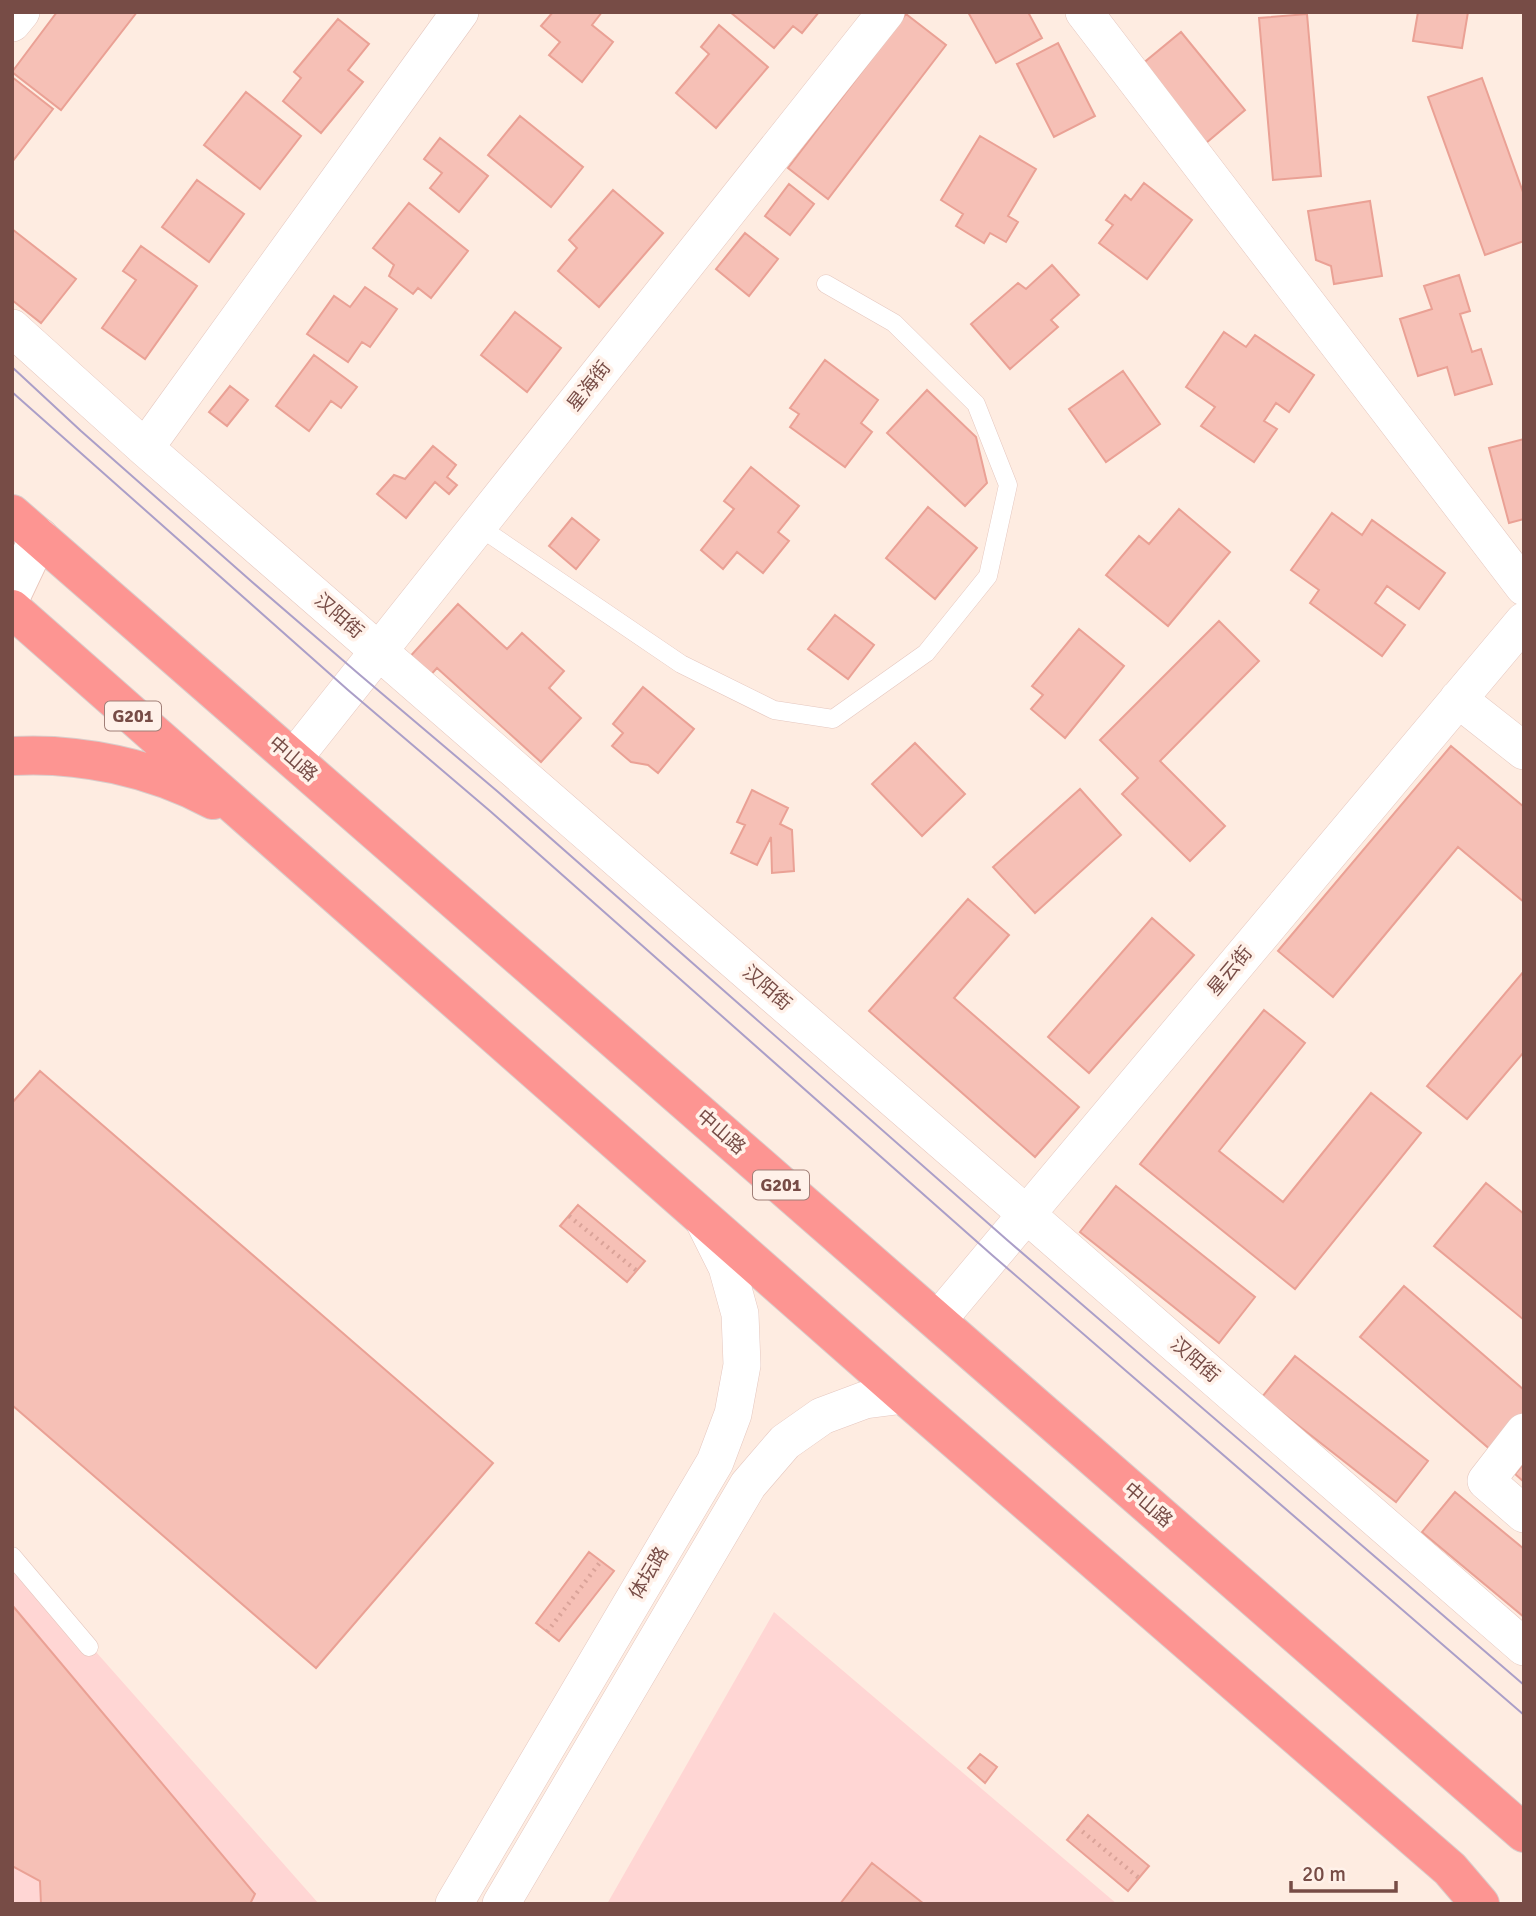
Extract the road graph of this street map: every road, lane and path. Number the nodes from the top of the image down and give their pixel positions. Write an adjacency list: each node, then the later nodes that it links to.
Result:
1 (21, 12): 5 (street)
2 (460, 12): 8 (street)
3 (886, 12): 9 (street, 星海街)
4 (1084, 12): 11 (street)
5 (12, 23)
6 (826, 284): 9 (lane)
7 (12, 328): 8 (street, 汉阳街)
8 (145, 448): 15 (street, 汉阳街)
9 (478, 526): 15 (street, 星海街)
10 (21, 534): 12 (main road); 19 (highway, 中山路 / G201)
11 (1524, 587)
12 (12, 594)
13 (12, 609): 20 (highway, G201)
14 (1524, 621): 16 (street, 星云街)
15 (379, 651): 19 (street, 星海街); 21 (street, 汉阳街)
16 (1458, 699): 17 (street); 21 (street, 星云街)
17 (1524, 751)
18 (12, 756): 20 (highway)
19 (293, 759): 25 (highway, 中山路 / G201)
20 (255, 822): 23 (highway, G201)
21 (1027, 1214): 25 (street, 星云街); 33 (street, 汉阳街)
22 (569, 1216): 24 (path)
23 (703, 1218): 26 (highway, G201); 37 (street, 体坛路)
24 (637, 1271)
25 (937, 1321): 35 (highway, 中山路 / G201)
26 (904, 1395): 38 (street, 体坛路); 39 (highway, G201)
27 (1524, 1433): 28 (street)
28 (1524, 1514)
29 (12, 1556): 32 (lane)
30 (601, 1561): 31 (path)
31 (547, 1632)
32 (89, 1647)
33 (1524, 1647)
34 (1077, 1827): 36 (path)
35 (1524, 1833)
36 (1139, 1878)
37 (454, 1904)
38 (501, 1904)
39 (1480, 1904)

